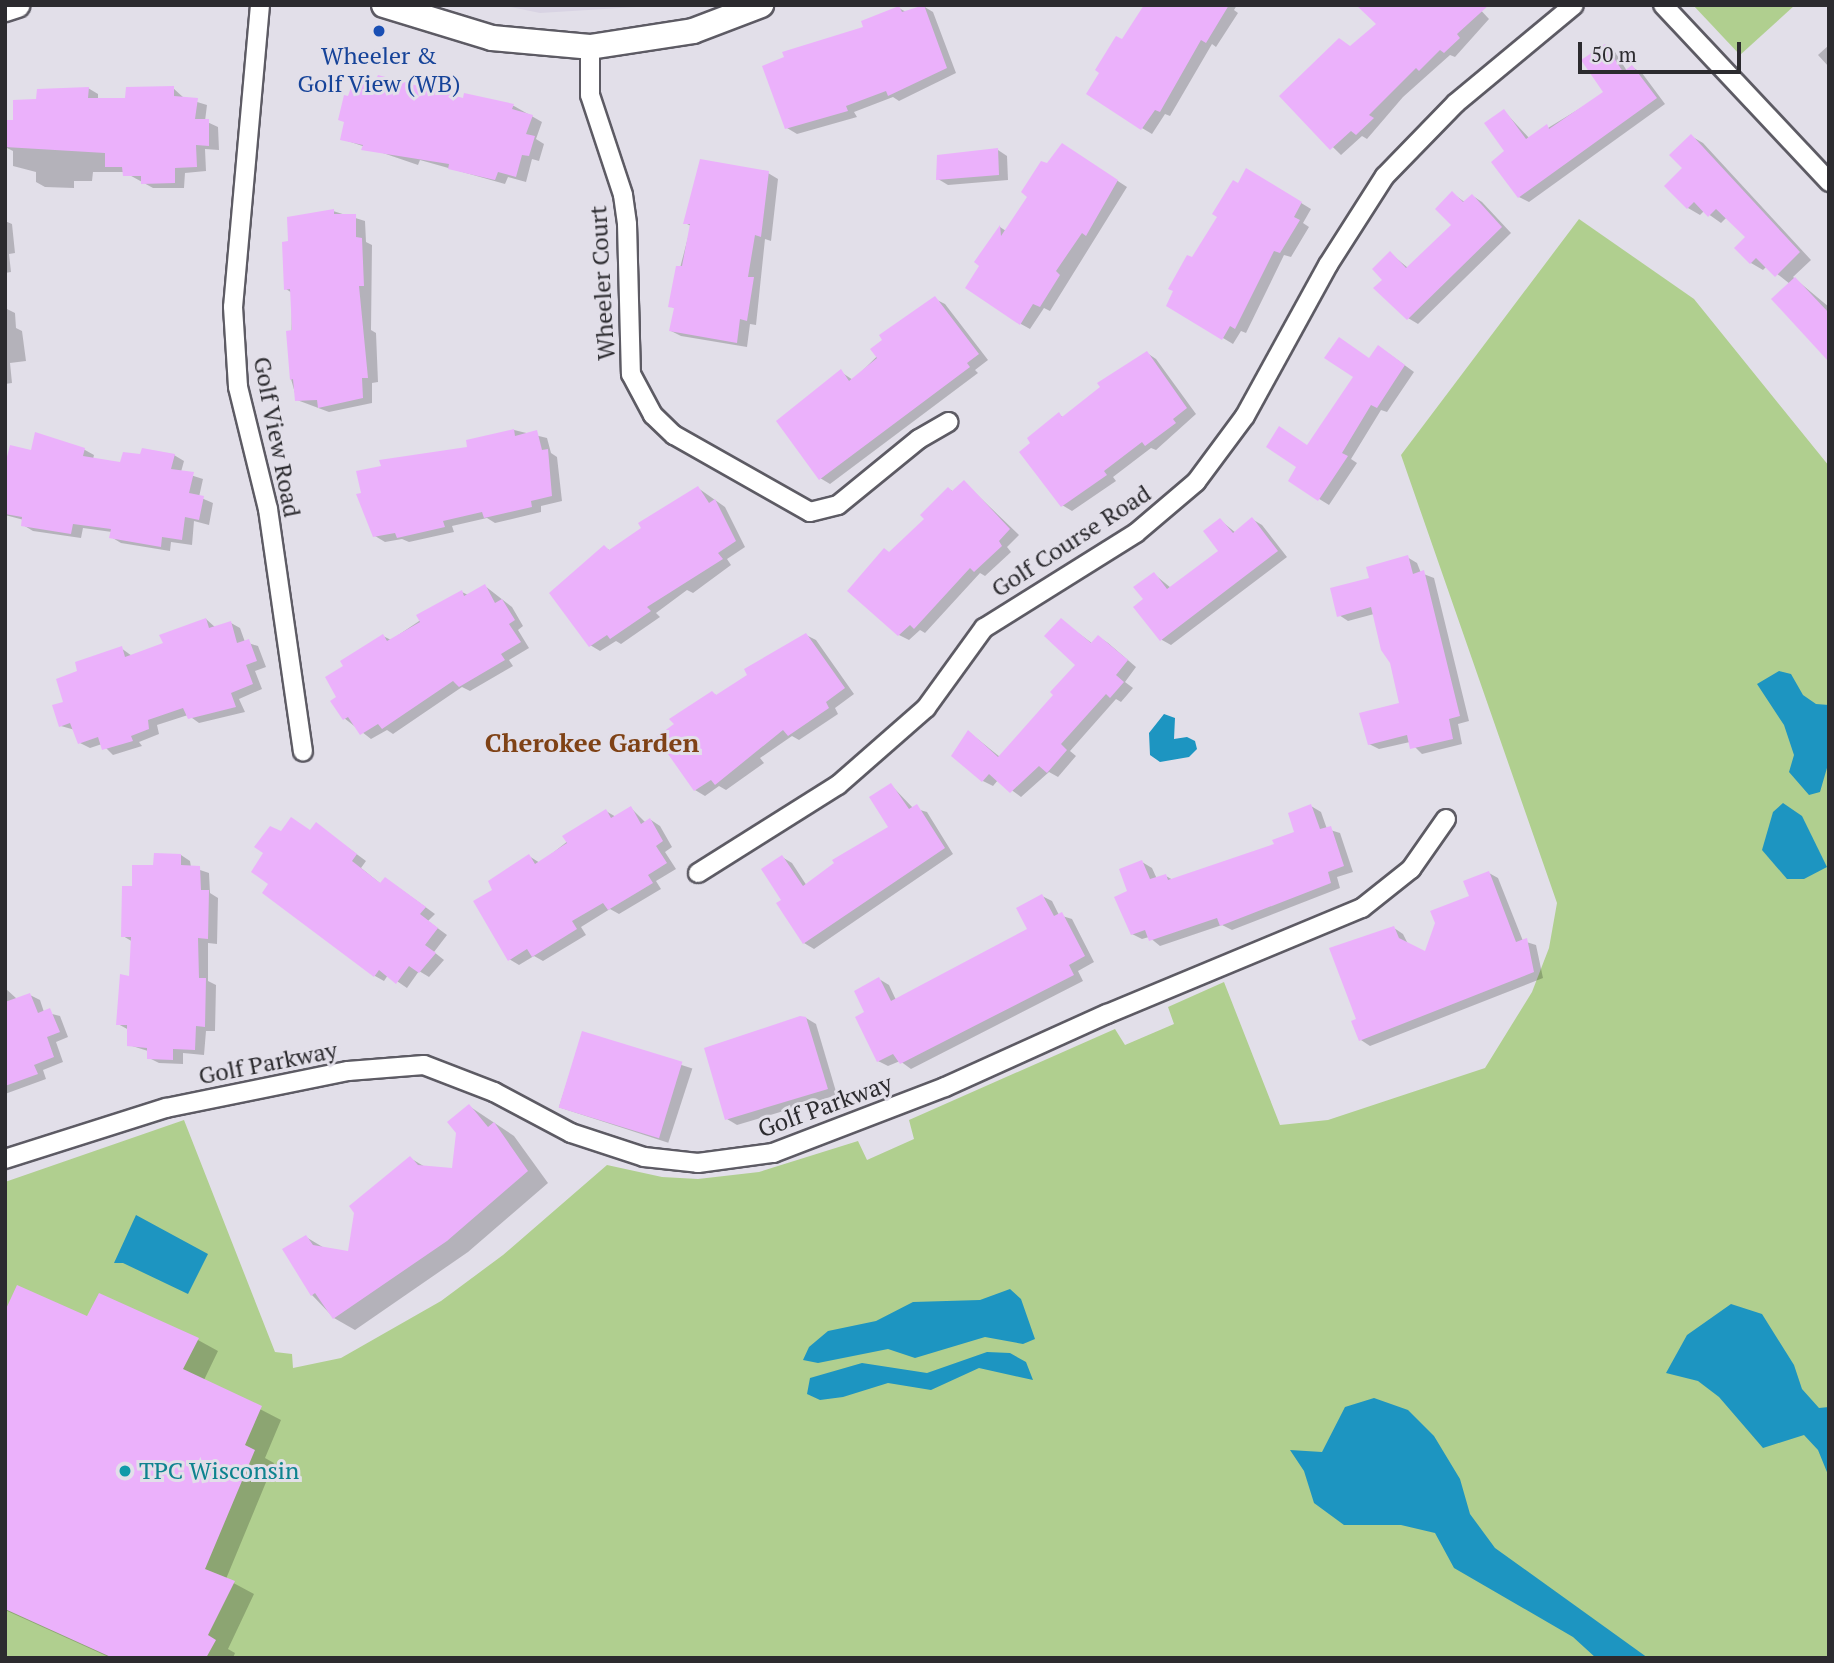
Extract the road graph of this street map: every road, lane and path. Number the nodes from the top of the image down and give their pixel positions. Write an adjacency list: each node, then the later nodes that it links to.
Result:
1 (17, 5): 7 (street)
2 (260, 5): 11 (street, Golf View Road)
3 (384, 5): 8 (street)
4 (761, 5): 8 (street)
5 (1574, 5): 13 (street, Golf Course Road)
6 (1663, 5): 9 (street)
7 (5, 9)
8 (590, 47): 10 (street, Wheeler Court)
9 (1829, 182)
10 (948, 422)
11 (303, 751)
12 (1446, 819): 14 (street, Golf Parkway)
13 (698, 873)
14 (5, 1159)

